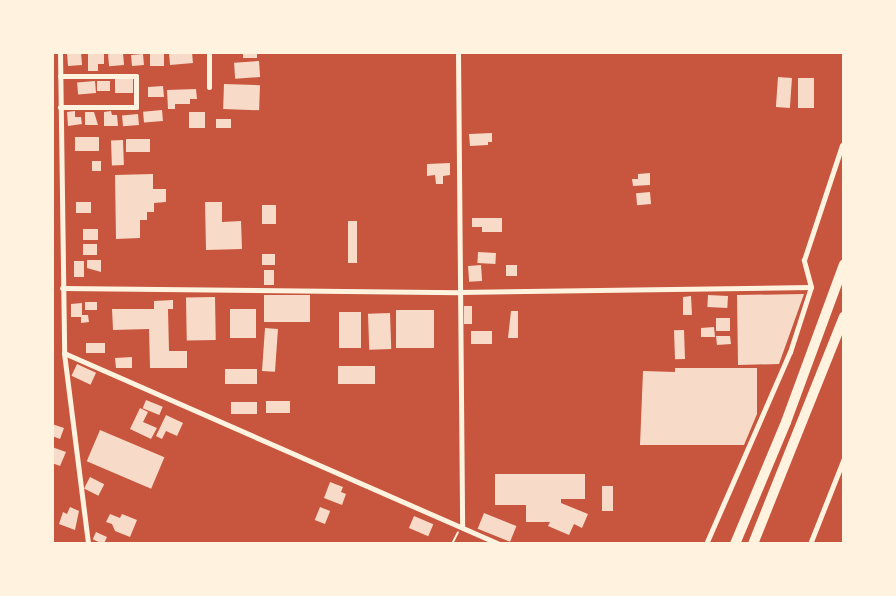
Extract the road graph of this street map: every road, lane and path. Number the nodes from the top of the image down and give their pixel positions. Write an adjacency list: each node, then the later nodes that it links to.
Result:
1 (60, 52): 4 (street)
2 (209, 52): 5 (street)
3 (458, 52): 13 (street)
4 (60, 76): 6 (street); 6 (street)
5 (209, 88)
6 (60, 107): 10 (street)
7 (842, 145): 11 (street)
8 (844, 264): 22 (highway)
9 (52, 272): 10 (street)
10 (60, 276): 12 (street)
11 (811, 287): 13 (street); 21 (street)
12 (62, 288): 13 (street); 15 (street)
13 (459, 292): 17 (street)
14 (844, 316): 23 (highway)
15 (64, 353): 17 (street); 18 (street)
16 (844, 458): 24 (street)
17 (462, 526): 19 (path); 20 (street)
18 (88, 544)
19 (452, 544)
20 (500, 544)
21 (706, 544)
22 (736, 544)
23 (753, 544)
24 (810, 544)

